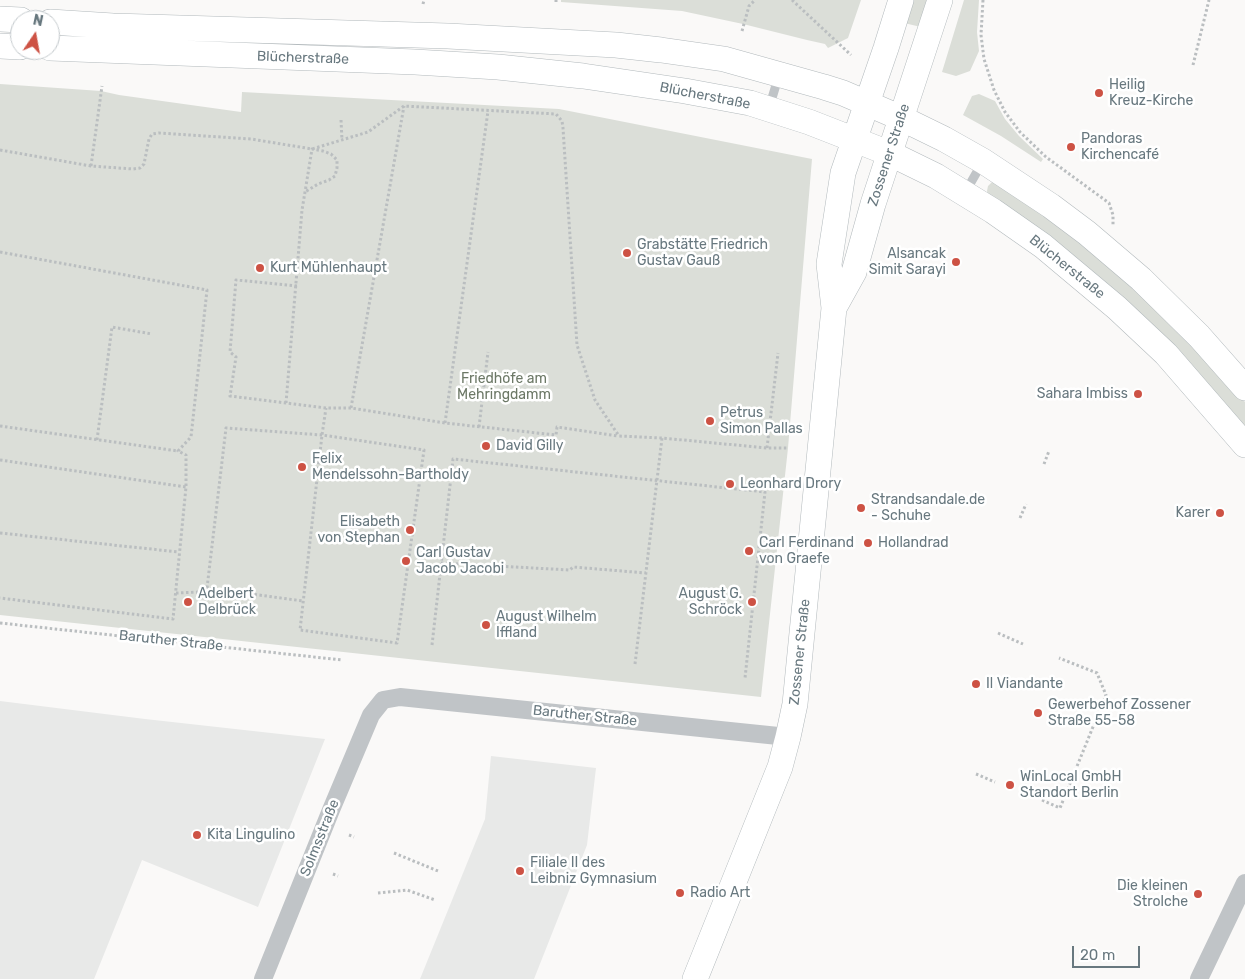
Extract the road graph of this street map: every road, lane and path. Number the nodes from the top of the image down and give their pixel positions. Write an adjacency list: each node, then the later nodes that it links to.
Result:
1 (755, 0): 8 (path)
2 (792, 0): 10 (path)
3 (901, 0): 14 (main road, Zossener Straße)
4 (940, 0): 18 (main road, Zossener Straße)
5 (983, 0): 30 (path)
6 (1209, 0): 11 (path)
7 (60, 23): 12 (main road, Blücherstraße)
8 (742, 31)
9 (60, 48): 16 (main road, Blücherstraße)
10 (851, 55)
11 (1193, 65)
12 (779, 74): 14 (main road, Blücherstraße); 16 (lane)
13 (102, 86): 26 (path)
14 (867, 104): 18 (main road, Blücherstraße); 20 (main road, Zossener Straße)
15 (404, 106): 17 (path); 21 (path); 39 (path)
16 (769, 109): 20 (main road, Blücherstraße)
17 (488, 111): 40 (path); 44 (path)
18 (901, 118): 24 (main road, Zossener Straße); 25 (main road, Blücherstraße)
19 (341, 120): 21 (path)
20 (855, 138): 24 (main road, Blücherstraße); 32 (main road, Zossener Straße)
21 (342, 140): 22 (path)
22 (312, 149): 26 (path); 27 (path); 27 (path)
23 (0, 150): 26 (path)
24 (891, 154): 28 (main road, Blücherstraße); 32 (main road, Zossener Straße)
25 (983, 161): 28 (lane); 30 (main road, Blücherstraße)
26 (91, 166)
27 (305, 192): 31 (path)
28 (965, 193): 47 (main road, Blücherstraße)
29 (0, 252): 50 (path)
30 (1113, 255): 36 (main road, Blücherstraße)
31 (297, 286): 37 (path); 37 (path)
32 (834, 308): 75 (main road, Zossener Straße)
33 (152, 334): 46 (path)
34 (488, 352): 42 (path)
35 (778, 353): 48 (path)
36 (1245, 388)
37 (286, 403): 38 (path)
38 (326, 408): 39 (path); 43 (path)
39 (351, 408): 40 (path)
40 (445, 423): 42 (path)
41 (0, 426): 46 (path)
42 (479, 427): 44 (path)
43 (322, 435): 62 (path); 65 (path); 65 (path)
44 (619, 436): 45 (path)
45 (662, 438): 48 (path); 54 (path)
46 (97, 440): 50 (path)
47 (1245, 445)
48 (767, 448): 49 (path)
49 (788, 448)
50 (178, 451): 55 (path)
51 (1049, 451): 53 (path)
52 (0, 460): 55 (path)
53 (1044, 464)
54 (658, 481): 60 (path); 61 (path); 73 (path)
55 (186, 487): 59 (path)
56 (1026, 504): 57 (path)
57 (1020, 518)
58 (0, 533): 59 (path)
59 (179, 552): 63 (path)
60 (442, 563): 61 (path); 69 (path)
61 (646, 573): 72 (path)
62 (207, 588): 63 (path); 65 (path)
63 (176, 593): 64 (path)
64 (0, 598)
65 (303, 601)
66 (0, 623): 71 (path, Baruther Straße)
67 (998, 633): 68 (path)
68 (1023, 644)
69 (432, 645)
70 (1059, 658): 78 (path)
71 (342, 660)
72 (635, 664)
73 (745, 678)
74 (382, 700): 75 (street, Baruther Straße); 88 (street, Solmsstraße)
75 (788, 737): 89 (main road, Zossener Straße)
76 (976, 774): 77 (path)
77 (995, 782)
78 (1042, 800)
79 (349, 835): 80 (path)
80 (354, 837)
81 (394, 853): 82 (path)
82 (438, 871)
83 (333, 874): 84 (path)
84 (338, 876)
85 (1245, 882): 90 (street)
86 (378, 892): 87 (path)
87 (435, 900)
88 (263, 979)
89 (695, 979)
90 (1200, 979)

